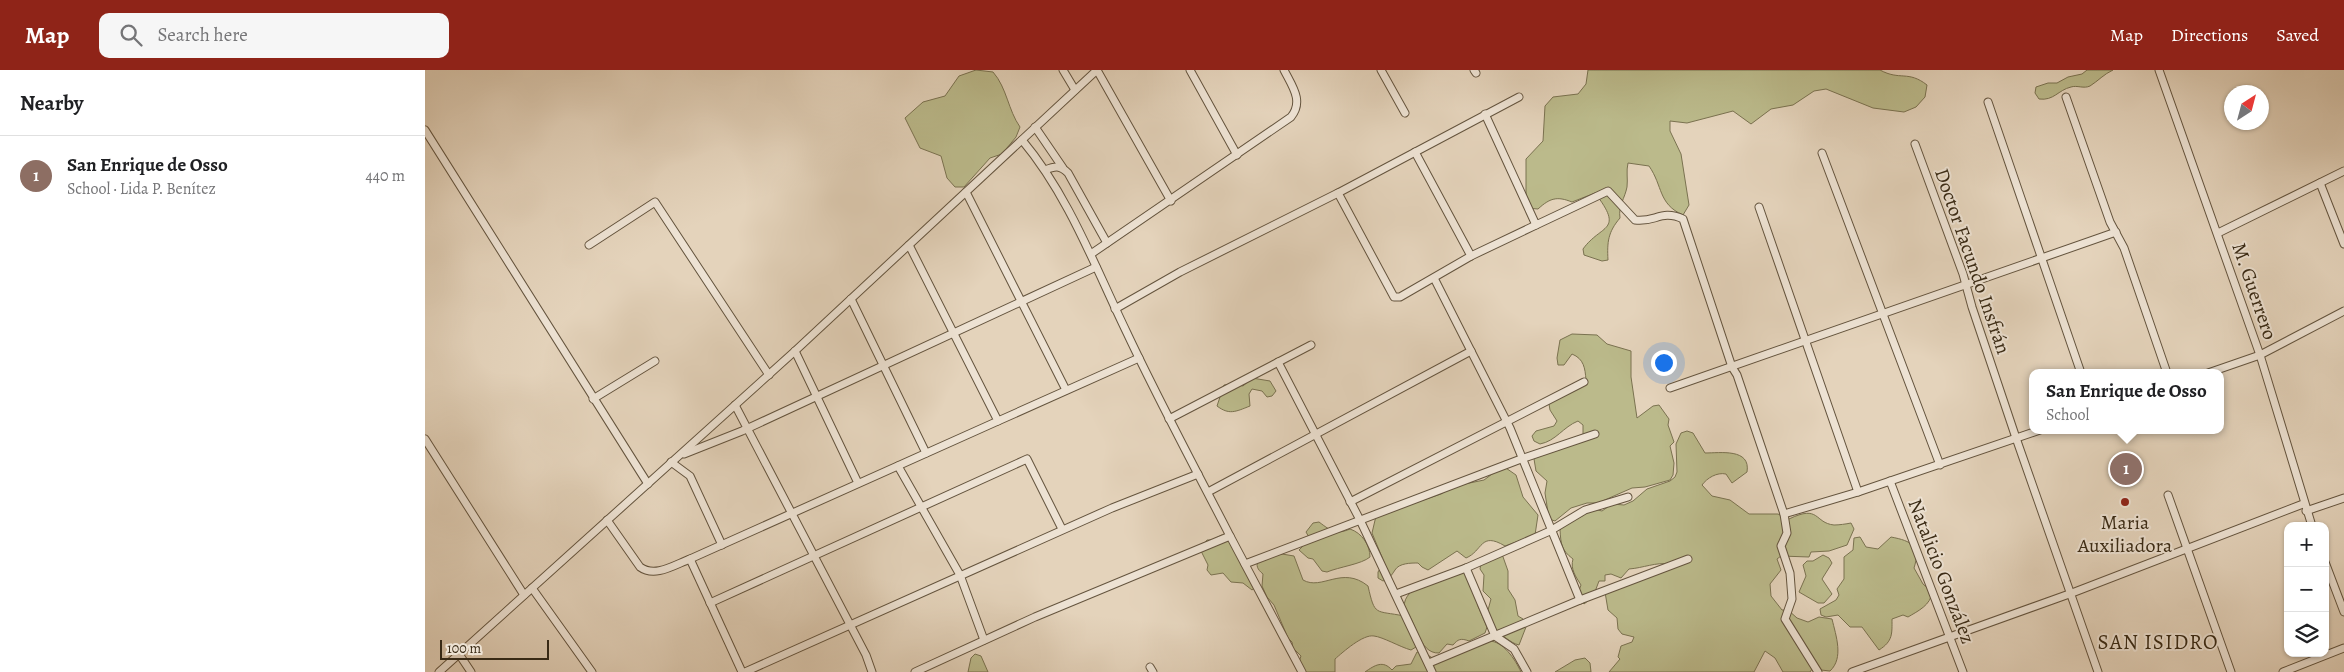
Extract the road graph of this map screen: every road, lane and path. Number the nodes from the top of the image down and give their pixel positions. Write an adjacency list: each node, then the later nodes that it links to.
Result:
1 (1063, 70): 7 (street)
2 (1097, 70): 7 (street); 26 (street)
3 (1190, 70): 19 (street)
4 (1284, 70): 19 (street)
5 (1381, 70): 11 (street)
6 (2159, 70): 30 (street, M. Guerrero)
7 (1075, 90): 13 (street)
8 (1519, 97): 12 (street)
9 (2066, 97): 29 (street)
10 (1988, 102): 37 (street)
11 (1405, 113)
12 (1485, 114): 17 (street); 28 (street)
13 (1035, 127): 15 (street); 20 (street)
14 (425, 130): 65 (street)
15 (1022, 140): 21 (street); 24 (street)
16 (1915, 144): 40 (street, Doctor Facundo Insfrán)
17 (1415, 152): 25 (street); 36 (street)
18 (1822, 153): 45 (street)
19 (1237, 155): 26 (street)
20 (1063, 168): 21 (street); 31 (street)
21 (1045, 170): 35 (street)
22 (2344, 171): 23 (street)
23 (2320, 183): 30 (street); 32 (street)
24 (965, 192): 34 (street); 42 (street)
25 (1338, 193): 39 (street); 43 (street)
26 (1171, 201): 31 (street)
27 (1759, 207): 47 (street)
28 (1535, 225): 36 (street); 56 (street)
29 (2116, 232): 37 (street); 58 (street)
30 (2218, 233): 51 (street, M. Guerrero)
31 (1107, 243): 35 (street)
32 (2344, 244)
33 (589, 245): 60 (street)
34 (909, 245): 41 (street); 46 (street)
35 (1091, 254): 38 (street)
36 (1471, 256): 39 (street)
37 (2040, 258): 40 (street); 57 (street)
38 (1096, 267): 42 (street); 43 (street)
39 (1434, 278): 50 (street)
40 (1966, 284): 45 (street); 74 (street, Doctor Facundo Insfrán)
41 (851, 300): 49 (street); 55 (street)
42 (1021, 302): 46 (street); 63 (street)
43 (1115, 309): 52 (street)
44 (2344, 311): 51 (street)
45 (1883, 314): 47 (street); 80 (street)
46 (953, 333): 55 (street); 68 (street)
47 (1805, 341): 56 (street); 87 (street)
48 (1311, 345): 54 (street)
49 (795, 351): 60 (street); 64 (street)
50 (1471, 351): 69 (street); 73 (street)
51 (2261, 355): 59 (street); 92 (street, M. Guerrero)
52 (1139, 358): 63 (street); 67 (street)
53 (655, 361): 65 (street)
54 (1278, 362): 67 (street); 73 (street)
55 (883, 366): 64 (street); 76 (street)
56 (1731, 367): 62 (street); 95 (street)
57 (2080, 369)
58 (2166, 369)
59 (2220, 369)
60 (769, 375): 66 (street)
61 (1584, 382): 69 (street)
62 (1670, 388)
63 (1066, 390): 68 (street)
64 (816, 396): 70 (street); 84 (street)
65 (593, 399): 85 (street)
66 (735, 405): 70 (street); 77 (street)
67 (1169, 419): 82 (street)
68 (998, 421): 76 (street)
69 (1507, 422): 78 (street); 91 (street)
70 (748, 428): 77 (street); 94 (street)
71 (1595, 434): 78 (street)
72 (2029, 434): 74 (street)
73 (1315, 435): 86 (street); 91 (street)
74 (2016, 438): 80 (street); 112 (street, Doctor Facundo Insfrán)
75 (425, 439): 114 (street)
76 (926, 453): 81 (street)
77 (679, 456): 79 (street)
78 (1521, 459): 97 (street); 100 (street)
79 (671, 462): 85 (street); 102 (street)
80 (1940, 464): 83 (street)
81 (898, 466): 84 (street); 93 (street)
82 (1198, 474): 86 (street); 99 (street)
83 (1890, 481): 87 (street); 120 (street, Natalicio González)
84 (859, 483): 94 (street)
85 (648, 484): 96 (street)
86 (1208, 492): 101 (street)
87 (1858, 492): 95 (street)
88 (2169, 495): 103 (street)
89 (1628, 497): 100 (street)
90 (2344, 498): 92 (street)
91 (1350, 502): 97 (street)
92 (2305, 507): 98 (street, M. Guerrero); 103 (street)
93 (921, 508): 99 (street); 104 (street); 110 (street)
94 (792, 513): 102 (street); 104 (street)
95 (1784, 514): 134 (street)
96 (607, 520): 105 (street); 111 (street)
97 (1360, 520): 107 (street); 113 (street)
98 (2310, 522)
99 (1062, 529): 110 (street)
100 (1550, 531): 109 (street); 115 (street)
101 (1230, 536): 107 (street); 121 (street)
102 (722, 544): 105 (street)
103 (2188, 550): 112 (street); 138 (street)
104 (814, 556): 116 (street); 118 (street)
105 (690, 559): 116 (street)
106 (1688, 559): 115 (street)
107 (1245, 564): 131 (street)
108 (2327, 567): 117 (street)
109 (1466, 568): 113 (street); 119 (street)
110 (960, 576): 118 (street); 121 (street)
111 (532, 588): 114 (street); 127 (street)
112 (2072, 593): 120 (street); 137 (street, Doctor Facundo Insfrán)
113 (1396, 594): 124 (street)
114 (524, 595): 123 (street)
115 (1580, 600): 119 (street)
116 (710, 603): 128 (street)
117 (2344, 612)
118 (850, 625): 128 (street); 129 (street)
119 (1495, 636): 124 (street); 133 (street)
120 (1950, 637): 135 (street); 136 (street, Natalicio González)
121 (985, 640): 130 (street)
122 (2344, 648): 139 (street)
123 (459, 654): 125 (street); 126 (street)
124 (1429, 663): 132 (street)
125 (439, 672)
126 (471, 672)
127 (592, 672)
128 (744, 672)
129 (871, 672)
130 (915, 672)
131 (1302, 672)
132 (1432, 672)
133 (1527, 672)
134 (1818, 672)
135 (1852, 672)
136 (1963, 672)
137 (2098, 672)
138 (2231, 672)
139 (2283, 672)

